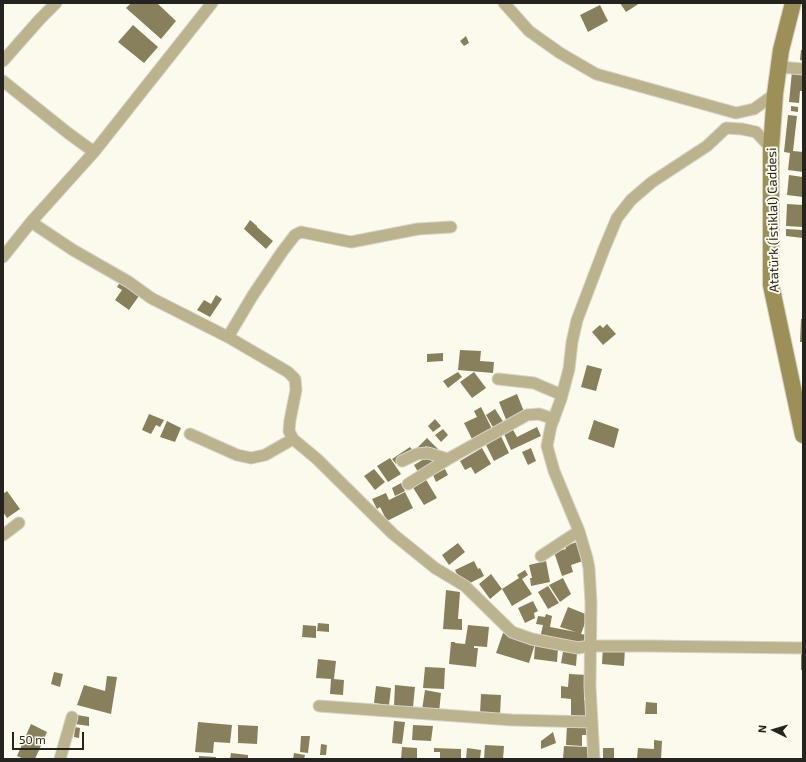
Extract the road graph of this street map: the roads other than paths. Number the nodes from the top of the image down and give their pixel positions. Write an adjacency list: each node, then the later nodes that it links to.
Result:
1 (56, 3): 5 (street)
2 (212, 3): 11 (street)
3 (504, 3): 9 (street)
4 (793, 3): 6 (street, Atatürk (İstiklal) Caddesi)
5 (3, 61)
6 (780, 67): 7 (street); 9 (street, Atatürk (İstiklal) Caddesi)
7 (803, 69)
8 (3, 80): 11 (street)
9 (775, 94): 10 (street, Atatürk (İstiklal) Caddesi)
10 (771, 148): 17 (street); 20 (street, Atatürk (İstiklal) Caddesi)
11 (94, 152): 12 (street)
12 (31, 222): 14 (street); 15 (street)
13 (451, 227): 15 (street)
14 (3, 257)
15 (228, 337): 21 (street)
16 (498, 379): 17 (street)
17 (562, 395): 18 (street)
18 (554, 419): 22 (street); 26 (street)
19 (190, 434): 21 (street)
20 (803, 436)
21 (293, 439): 29 (street)
22 (448, 459): 23 (street); 24 (street)
23 (402, 461)
24 (408, 484)
25 (19, 523): 27 (street)
26 (579, 531): 28 (street); 29 (street)
27 (3, 535)
28 (541, 556)
29 (590, 646): 30 (street); 33 (street)
30 (803, 648)
31 (318, 706): 33 (street)
32 (72, 717): 34 (street)
33 (592, 722): 35 (street)
34 (60, 759)
35 (594, 759)

